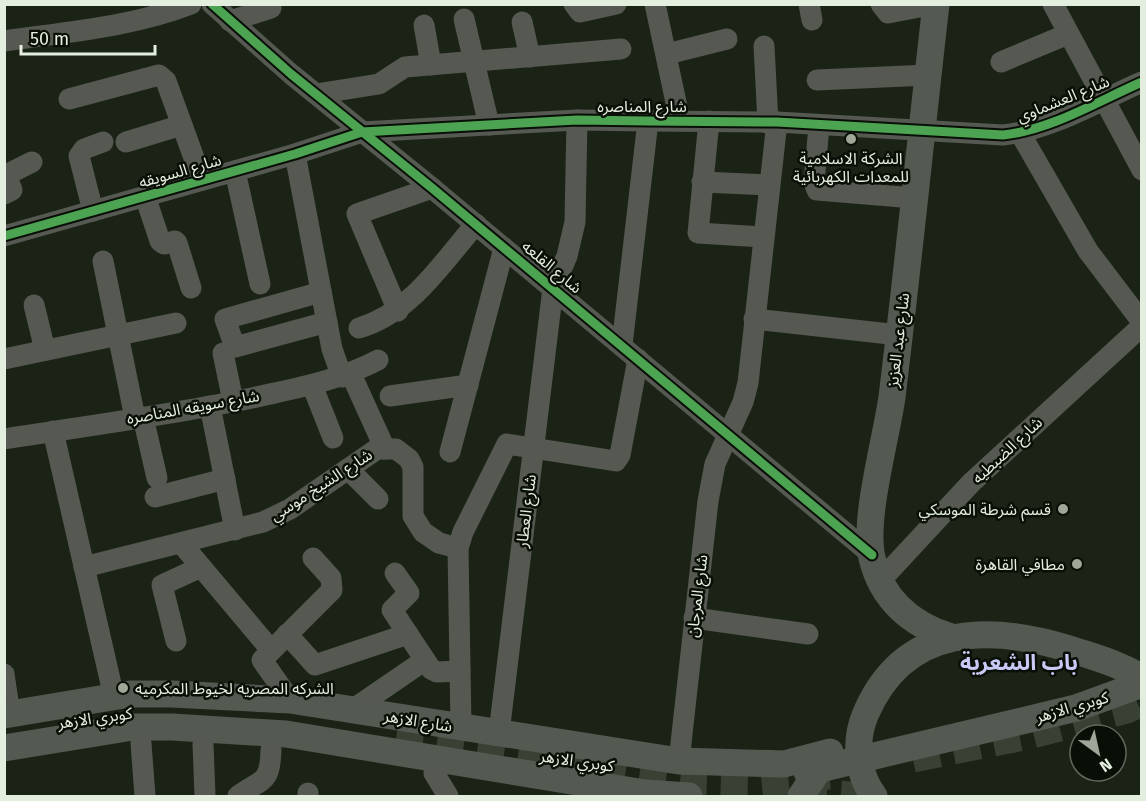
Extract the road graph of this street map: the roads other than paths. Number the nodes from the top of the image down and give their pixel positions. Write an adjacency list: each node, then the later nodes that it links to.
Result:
1 (191, 4): 16 (street)
2 (212, 4): 11 (street, شارع القلعه)
3 (574, 4): 4 (street)
4 (616, 4)
5 (655, 4): 19 (street)
6 (881, 4): 7 (street)
7 (936, 4): 24 (main road, شارع عبد العزيز)
8 (1056, 5): 14 (street)
9 (271, 8): 11 (street)
10 (464, 19): 21 (street)
11 (230, 21): 27 (street, شارع القلعه)
12 (522, 22): 20 (street)
13 (424, 25): 23 (street)
14 (1068, 34): 22 (street); 29 (street)
15 (727, 39): 19 (street)
16 (4, 41)
17 (764, 46): 34 (street, شارع المرجان)
18 (621, 49): 20 (street)
19 (667, 54): 32 (street)
20 (530, 57): 21 (street)
21 (474, 62): 23 (street); 36 (street)
22 (1001, 62)
23 (431, 65): 27 (street)
24 (928, 75): 25 (street); 38 (main road, شارع عبد العزيز)
25 (817, 80)
26 (1142, 82): 29 (street, شارع العشماوي)
27 (316, 94): 39 (street, شارع القلعه)
28 (69, 99): 35 (street)
29 (1102, 100): 40 (street, شارع العشماوي); 45 (street)
30 (577, 120): 31 (street, شارع المناصره); 36 (street, شارع المناصره); 62 (street, شارع العطار)
31 (648, 121): 32 (street, شارع المناصره); 74 (street)
32 (680, 121): 33 (street, شارع المناصره)
33 (709, 121): 34 (street, شارع المناصره); 48 (street)
34 (772, 122): 37 (street, شارع المناصره); 49 (street, شارع المرجان)
35 (182, 125): 42 (street); 47 (street)
36 (489, 125): 39 (street, شارع المناصره)
37 (819, 126): 38 (street, شارع المناصره); 53 (street)
38 (922, 131): 40 (street, شارع العشماوي); 53 (main road, شارع عبد العزيز)
39 (362, 132): 43 (street, شارع السويقه); 50 (street, شارع القلعه)
40 (1020, 133): 69 (street)
41 (103, 142): 54 (street)
42 (126, 142)
43 (296, 154): 46 (street, شارع السويقه); 63 (street)
44 (32, 162): 51 (street)
45 (1142, 170)
46 (235, 171): 47 (street, شارع السويقه); 60 (street)
47 (202, 180): 52 (street, شارع السويقه)
48 (702, 182): 49 (street); 57 (street)
49 (769, 185): 57 (street, شارع المرجان)
50 (432, 188): 55 (street, شارع القلعه); 65 (street)
51 (4, 194)
52 (146, 196): 54 (street, شارع السويقه); 61 (street)
53 (914, 198): 72 (main road, شارع عبد العزيز)
54 (93, 211): 56 (street, شارع السويقه)
55 (476, 224): 58 (street, شارع القلعه); 65 (street)
56 (4, 236)
57 (763, 237): 66 (street, شارع المرجان)
58 (504, 248): 62 (street, شارع القلعه); 80 (street)
59 (103, 261): 71 (street)
60 (260, 284)
61 (191, 288)
62 (553, 288): 74 (street, شارع القلعه); 89 (street, شارع العطار)
63 (321, 292): 67 (street); 67 (street)
64 (34, 305): 73 (street)
65 (398, 311): 70 (street)
66 (754, 319): 72 (street); 86 (street, شارع المرجان)
67 (327, 322): 78 (street)
68 (176, 323): 71 (street)
69 (1142, 324): 103 (street, شارع الضبطيه)
70 (359, 328)
71 (117, 335): 73 (street); 84 (street)
72 (899, 335): 98 (main road, شارع عبد العزيز)
73 (45, 350): 76 (street)
74 (630, 352): 86 (street, شارع القلعه); 89 (street)
75 (223, 353): 82 (street)
76 (4, 359)
77 (378, 360): 78 (street, شارع سويقه المناصره)
78 (346, 376): 79 (street, شارع سويقه المناصره); 90 (street)
79 (312, 385): 82 (street, شارع سويقه المناصره); 87 (street)
80 (468, 385): 81 (street); 91 (street)
81 (390, 396)
82 (233, 401): 83 (street, شارع سويقه المناصره)
83 (210, 406): 84 (street, شارع سويقه المناصره); 93 (street)
84 (139, 417): 85 (street, شارع سويقه المناصره); 93 (street)
85 (53, 431): 88 (street, شارع سويقه المناصره); 100 (street)
86 (728, 433): 98 (street, شارع القلعه); 104 (street, شارع المرجان)
87 (333, 438)
88 (4, 439)
89 (534, 447): 97 (street); 122 (street, شارع العطار)
90 (385, 449): 92 (street, شارع الشيخ موسي); 97 (street, شارع الشيخ موسي)
91 (450, 452)
92 (348, 469): 94 (street); 95 (street, شارع الشيخ موسي)
93 (225, 479): 95 (street)
94 (378, 499)
95 (235, 530): 96 (street, شارع الشيخ موسي)
96 (181, 543): 100 (street, شارع الشيخ موسي); 101 (street)
97 (458, 548): 112 (street)
98 (872, 555): 103 (main road, شارع عبد العزيز)
99 (313, 558): 105 (street)
100 (84, 567): 116 (street)
101 (201, 567): 109 (street); 110 (street)
102 (395, 573): 106 (street)
103 (880, 581): 108 (main road, شارع عبد العزيز)
104 (694, 618): 107 (street); 128 (street, شارع المرجان)
105 (287, 634): 106 (street); 110 (street)
106 (408, 634): 111 (street)
107 (808, 634)
108 (951, 637): 114 (main road); 118 (main road)
109 (176, 641)
110 (271, 650): 117 (street)
111 (425, 660): 112 (street); 119 (street)
112 (460, 671): 121 (street)
113 (4, 674): 120 (street)
114 (1142, 678)
115 (1142, 684): 120 (main road, كوبري الازهر, bridge)
116 (114, 697): 117 (main road, شارع الازهر); 120 (main road, شارع الازهر)
117 (290, 700): 119 (main road, شارع الازهر)
118 (870, 703): 127 (main road); 138 (main road)
119 (352, 710): 121 (main road, شارع الازهر)
120 (6, 721)
121 (461, 728): 122 (main road, شارع الازهر)
122 (499, 734): 128 (main road, شارع الازهر)
123 (141, 743): 124 (main road); 129 (main road); 131 (street)
124 (203, 744): 126 (main road); 132 (street)
125 (4, 748): 136 (main road, كوبري الازهر)
126 (271, 750): 130 (main road); 133 (street)
127 (831, 752): 128 (main road, شارع الازهر); 137 (main road)
128 (679, 761)
129 (4, 762)
130 (434, 773): 134 (street); 135 (main road)
131 (144, 796)
132 (205, 796)
133 (238, 796)
134 (448, 796)
135 (581, 796)
136 (689, 796)
137 (801, 796)
138 (874, 796)

